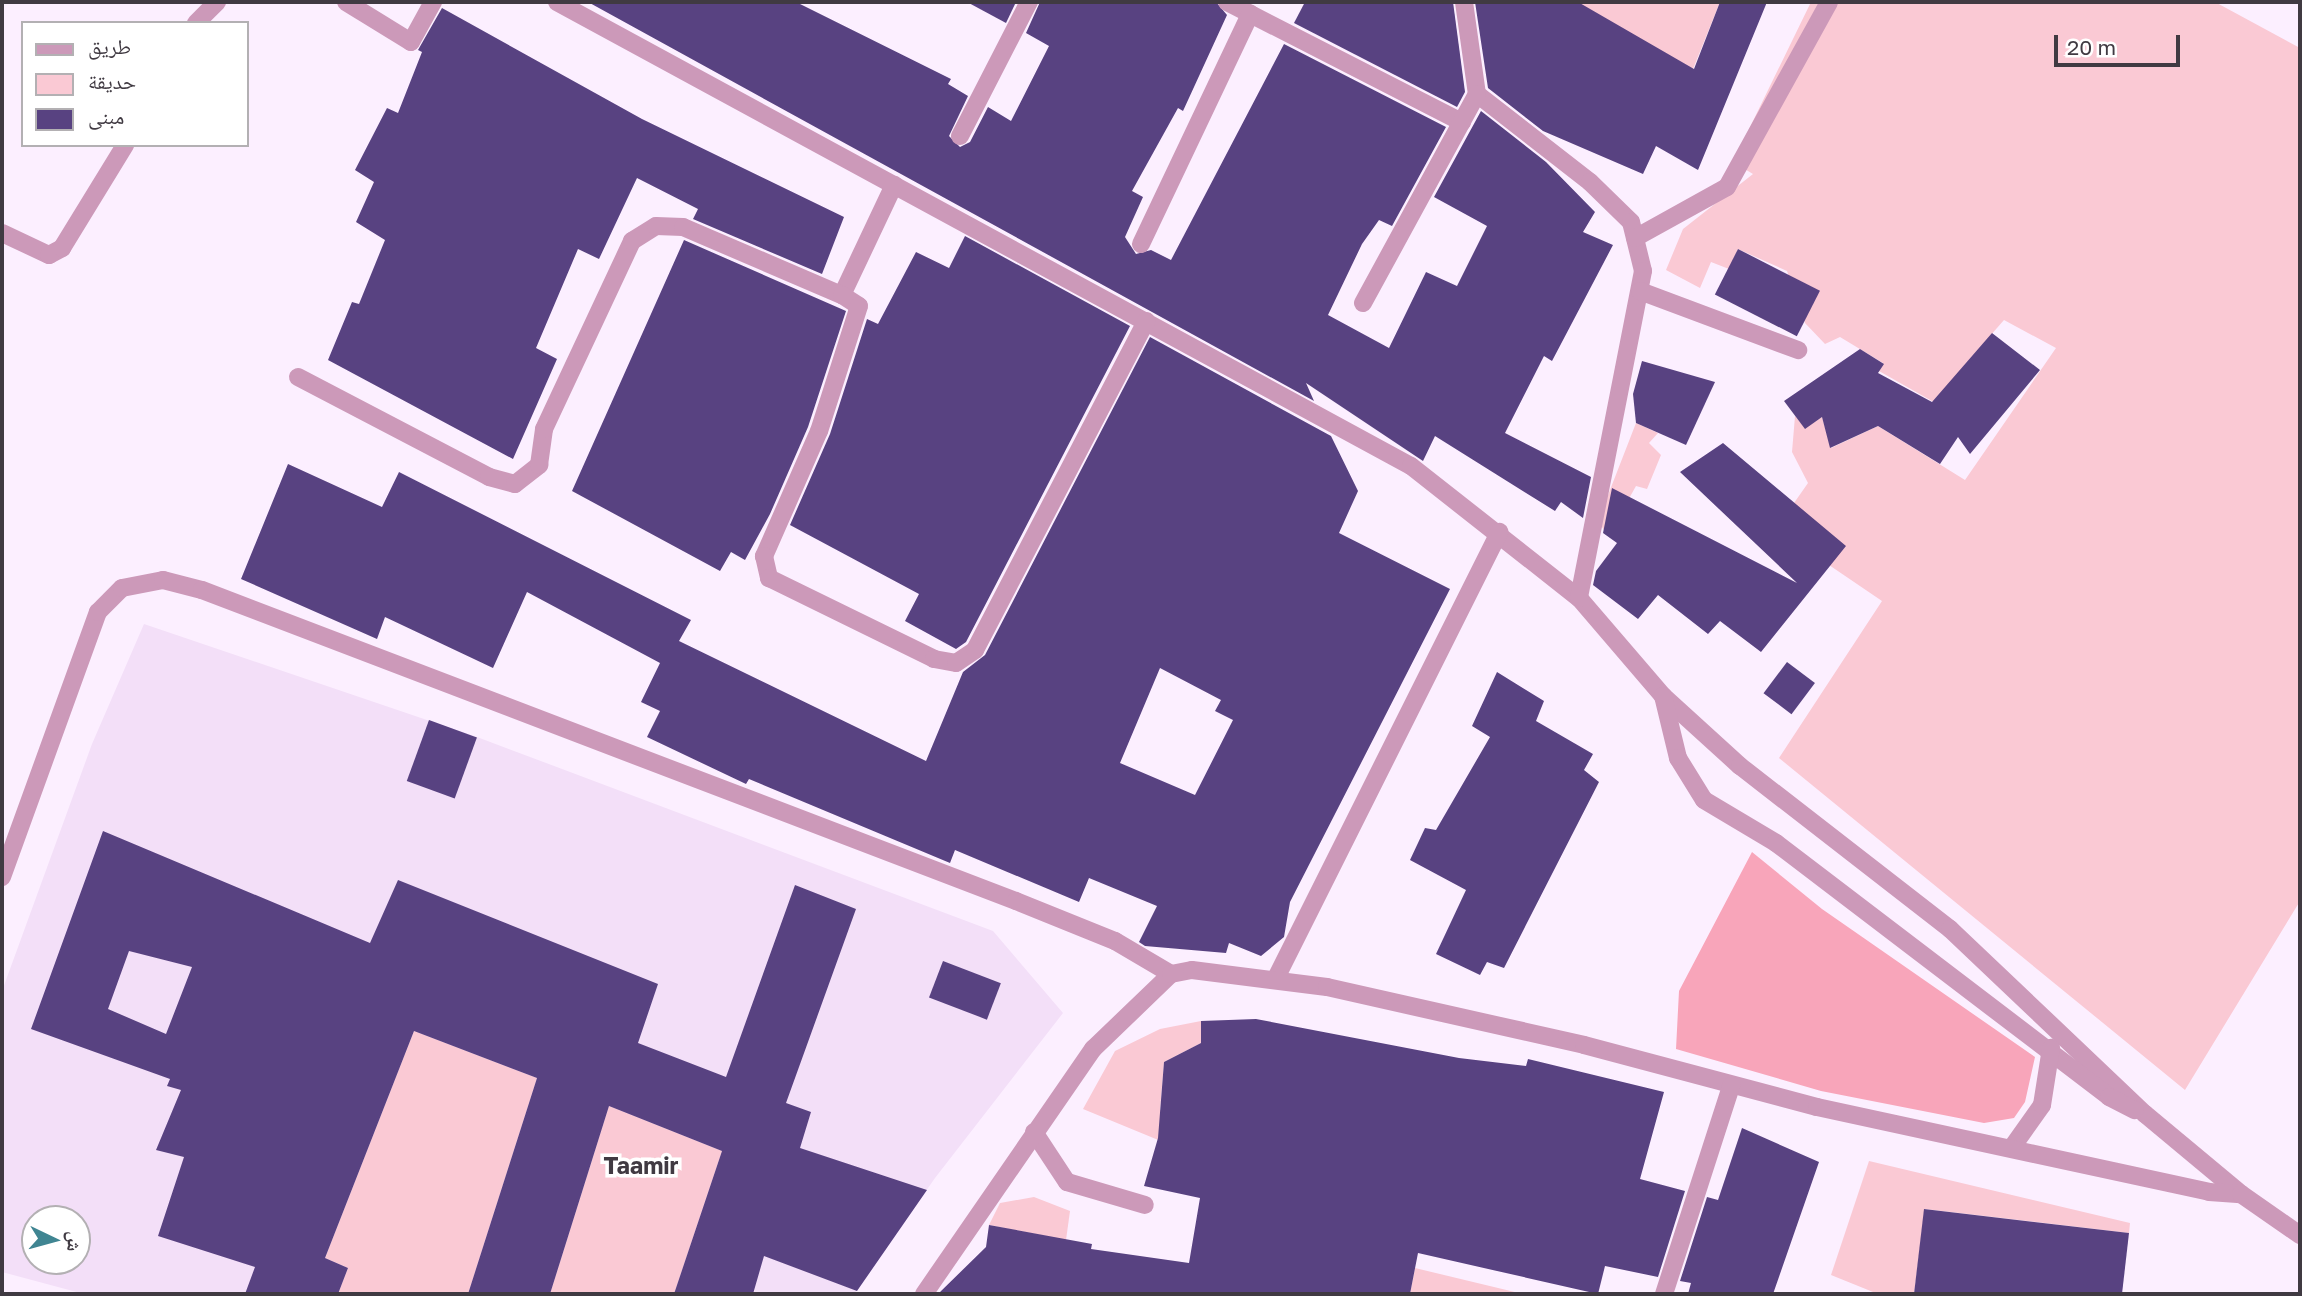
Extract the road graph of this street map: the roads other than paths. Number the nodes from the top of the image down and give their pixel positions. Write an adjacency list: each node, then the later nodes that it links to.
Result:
1 (217, 2): 10 (street)
2 (346, 2): 3 (street)
3 (433, 2)
4 (557, 2): 15 (street)
5 (1029, 2): 13 (street)
6 (1227, 2): 9 (street)
7 (1464, 2): 11 (street)
8 (1829, 2): 17 (street)
9 (1250, 13): 12 (street); 18 (street)
10 (198, 21)
11 (1477, 94): 12 (street); 17 (street)
12 (1462, 121): 21 (street)
13 (960, 136)
14 (124, 147): 16 (street)
15 (894, 185): 20 (street); 22 (street)
16 (2, 233)
17 (1635, 238): 19 (street)
18 (1141, 244)
19 (1640, 291): 23 (street); 26 (street)
20 (842, 295): 22 (street); 24 (street)
21 (1363, 303)
22 (1146, 321): 25 (street)
23 (1798, 350)
24 (298, 377)
25 (1499, 532): 26 (street); 30 (street)
26 (1579, 598): 27 (street)
27 (1663, 696): 31 (street); 33 (street)
28 (2, 877): 29 (street)
29 (1171, 974): 30 (street); 34 (street)
30 (1276, 978): 32 (street)
31 (2051, 1048): 33 (street); 35 (street)
32 (1731, 1086): 35 (street); 40 (street)
33 (2145, 1114): 36 (street)
34 (1034, 1132): 37 (street); 39 (street)
35 (2013, 1146): 36 (street)
36 (2241, 1194): 38 (street)
37 (1145, 1205)
38 (2300, 1235)
39 (923, 1294)
40 (1664, 1294)

